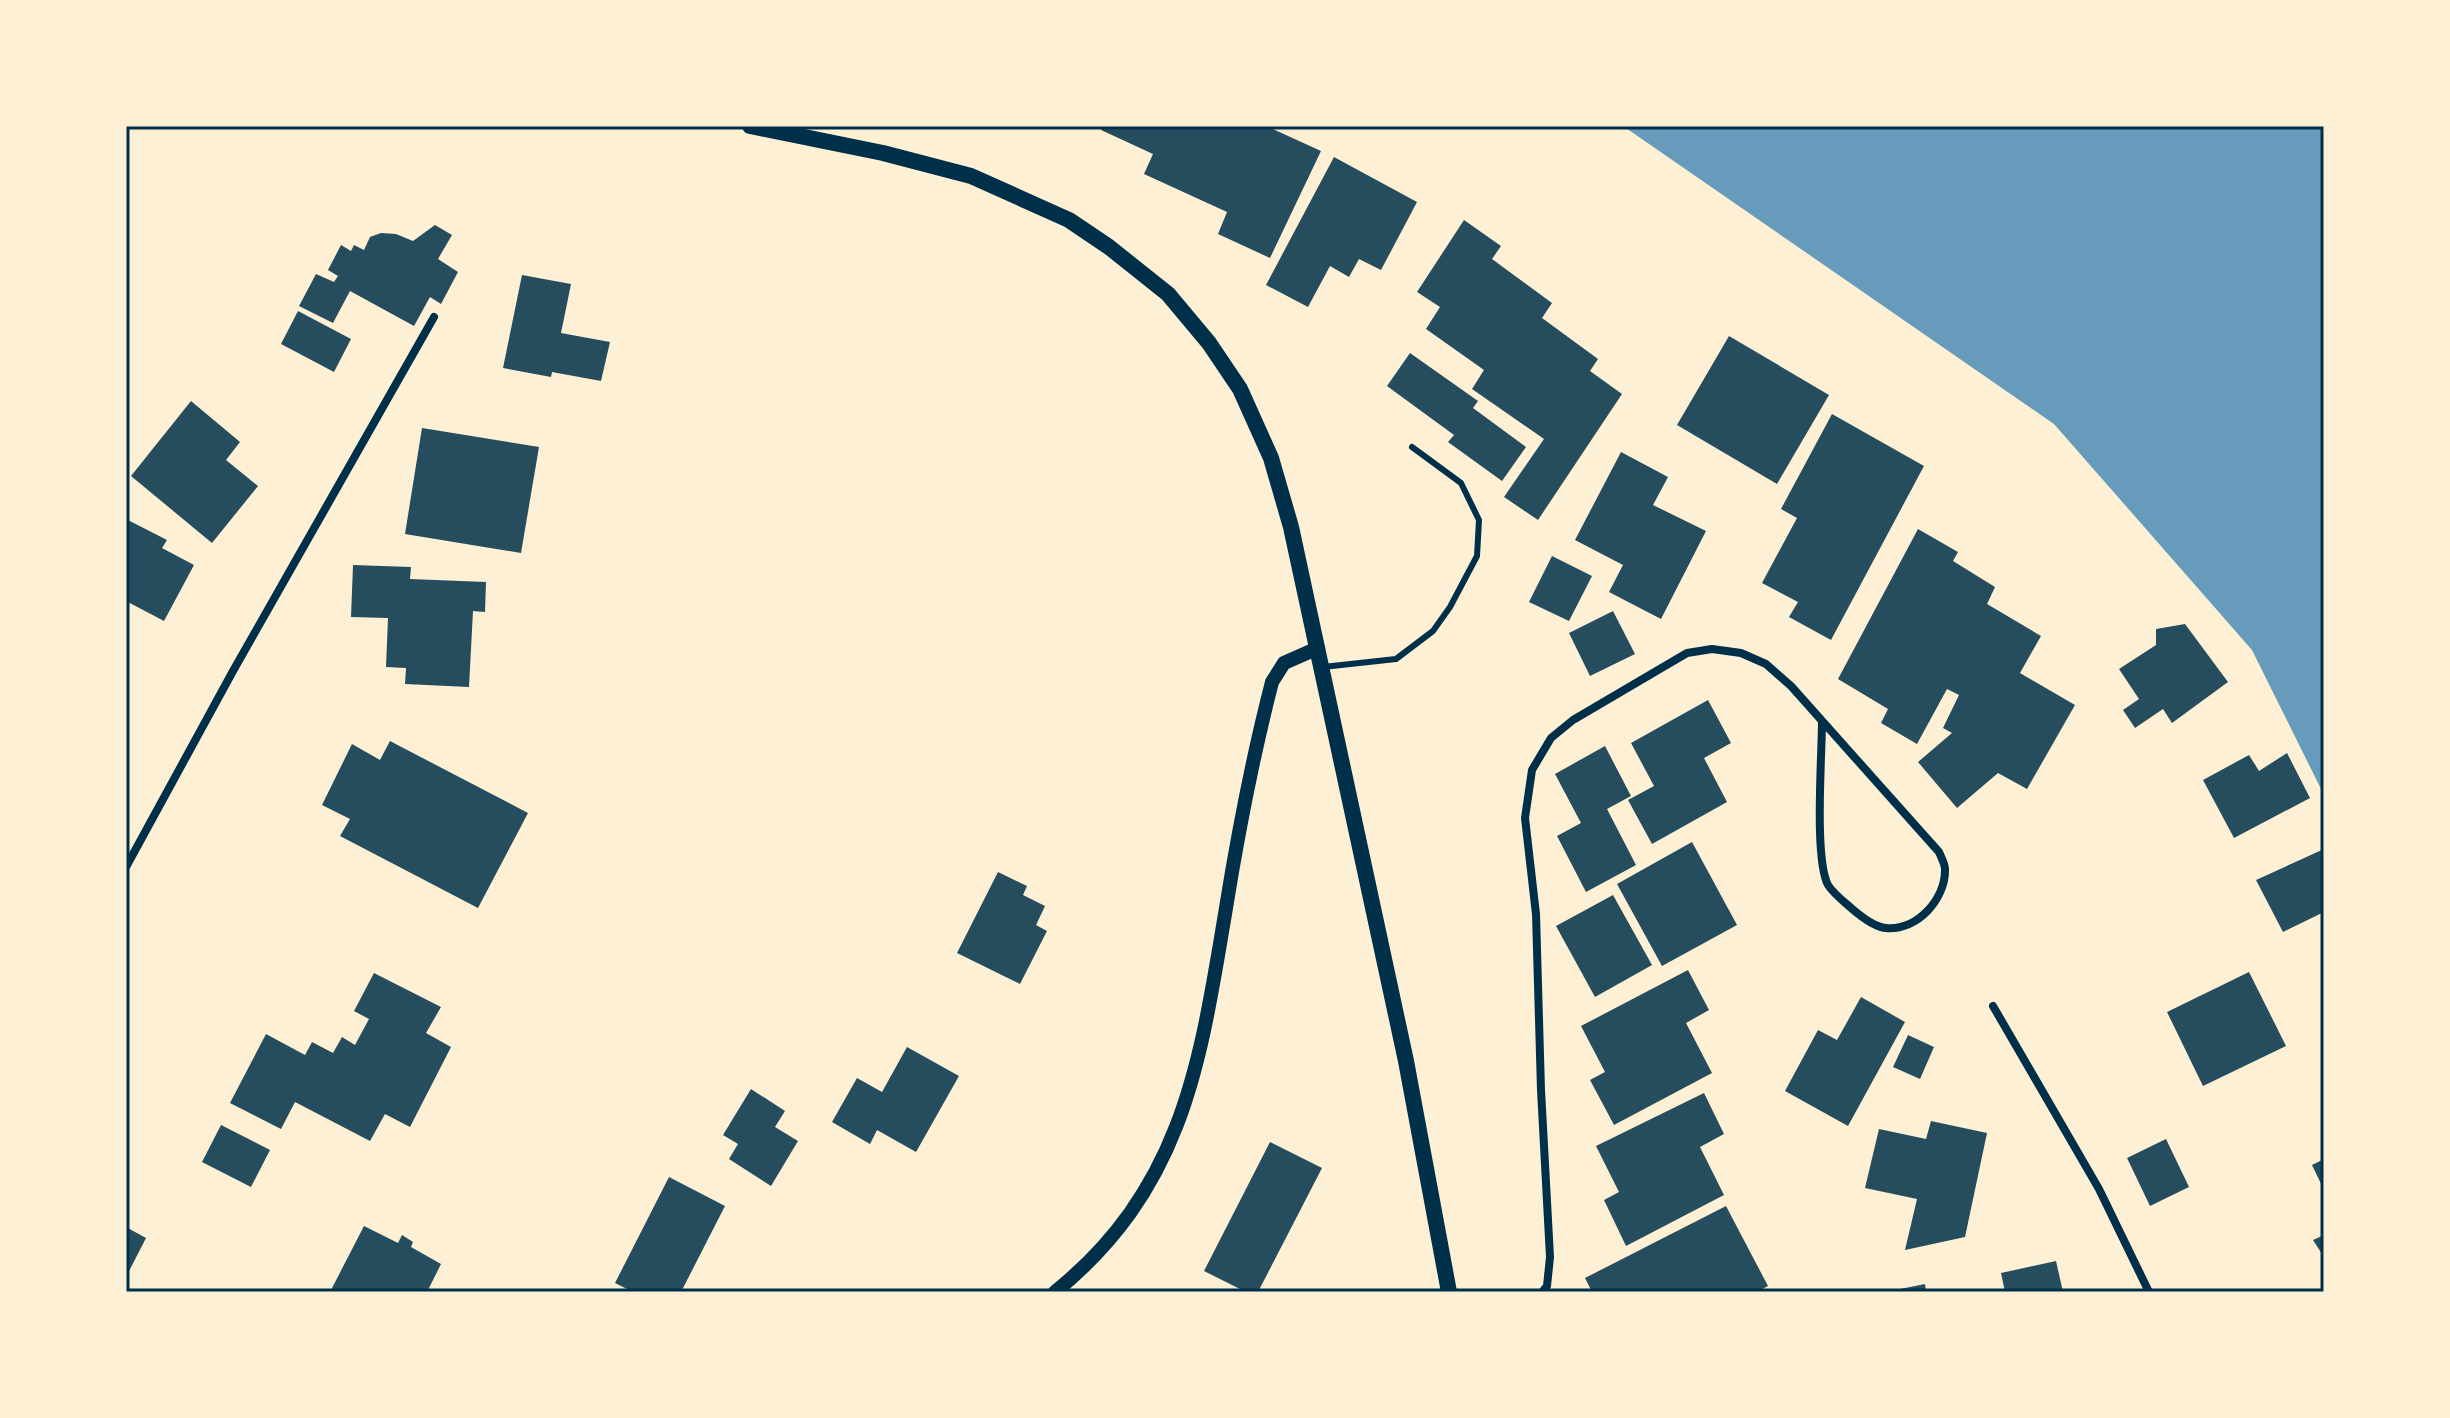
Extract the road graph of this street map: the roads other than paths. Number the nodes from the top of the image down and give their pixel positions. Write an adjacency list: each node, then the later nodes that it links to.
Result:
1 (750, 126): 4 (main road)
2 (434, 317): 7 (street)
3 (1412, 447): 5 (lane)
4 (1318, 648): 5 (main road); 9 (street)
5 (1323, 667): 10 (main road)
6 (1822, 721): 6 (street); 11 (street)
7 (126, 867)
8 (1993, 1006): 12 (street)
9 (1055, 1292)
10 (1449, 1292)
11 (1542, 1292)
12 (2149, 1292)

